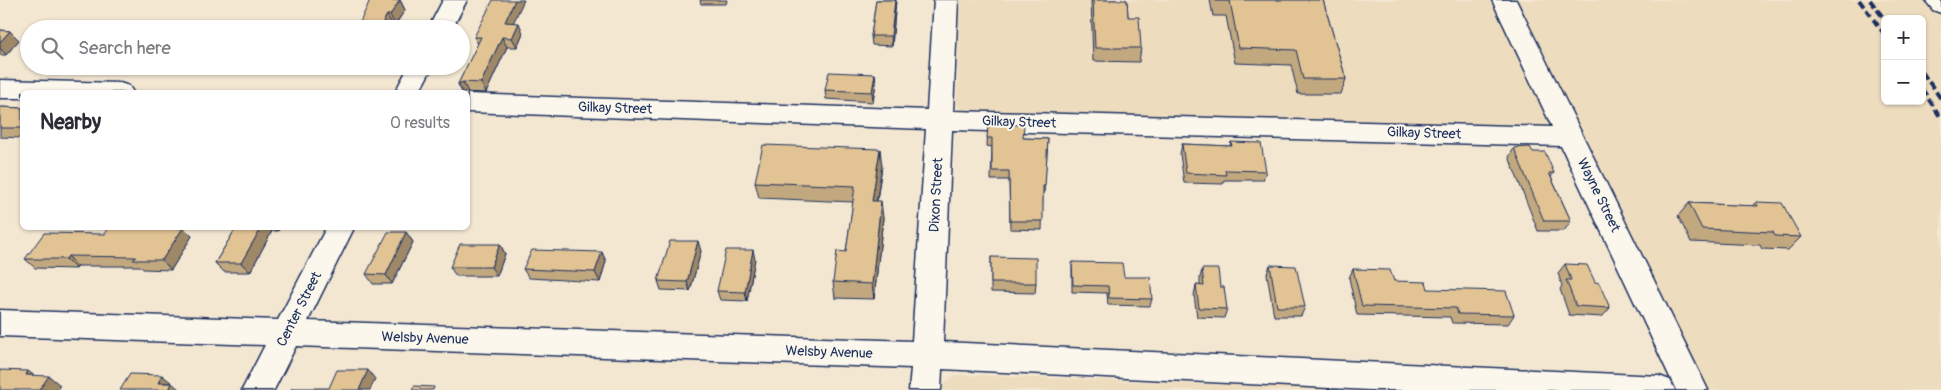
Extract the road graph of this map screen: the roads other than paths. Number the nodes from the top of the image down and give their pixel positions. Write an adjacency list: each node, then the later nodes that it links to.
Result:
1 (455, 0): 6 (street)
2 (946, 0): 12 (street, Dixon Street)
3 (1504, 0): 13 (street, Wayne Street)
4 (1937, 0): 5 (street)
5 (1941, 5)
6 (445, 20)
7 (416, 75): 10 (street)
8 (0, 89): 9 (street)
9 (40, 90)
10 (408, 90)
11 (470, 103): 12 (street, Gilkay Street)
12 (940, 120): 13 (street, Gilkay Street); 17 (street, Dixon Street)
13 (1571, 138): 21 (street, Wayne Street)
14 (339, 230): 16 (street, Center Street)
15 (0, 323): 16 (street, Welsby Avenue)
16 (288, 333): 17 (street, Welsby Avenue); 18 (street, Center Street)
17 (927, 355): 19 (street, Dixon Street); 20 (street, Welsby Avenue)
18 (258, 390)
19 (925, 390)
20 (1658, 390)
21 (1692, 390)

